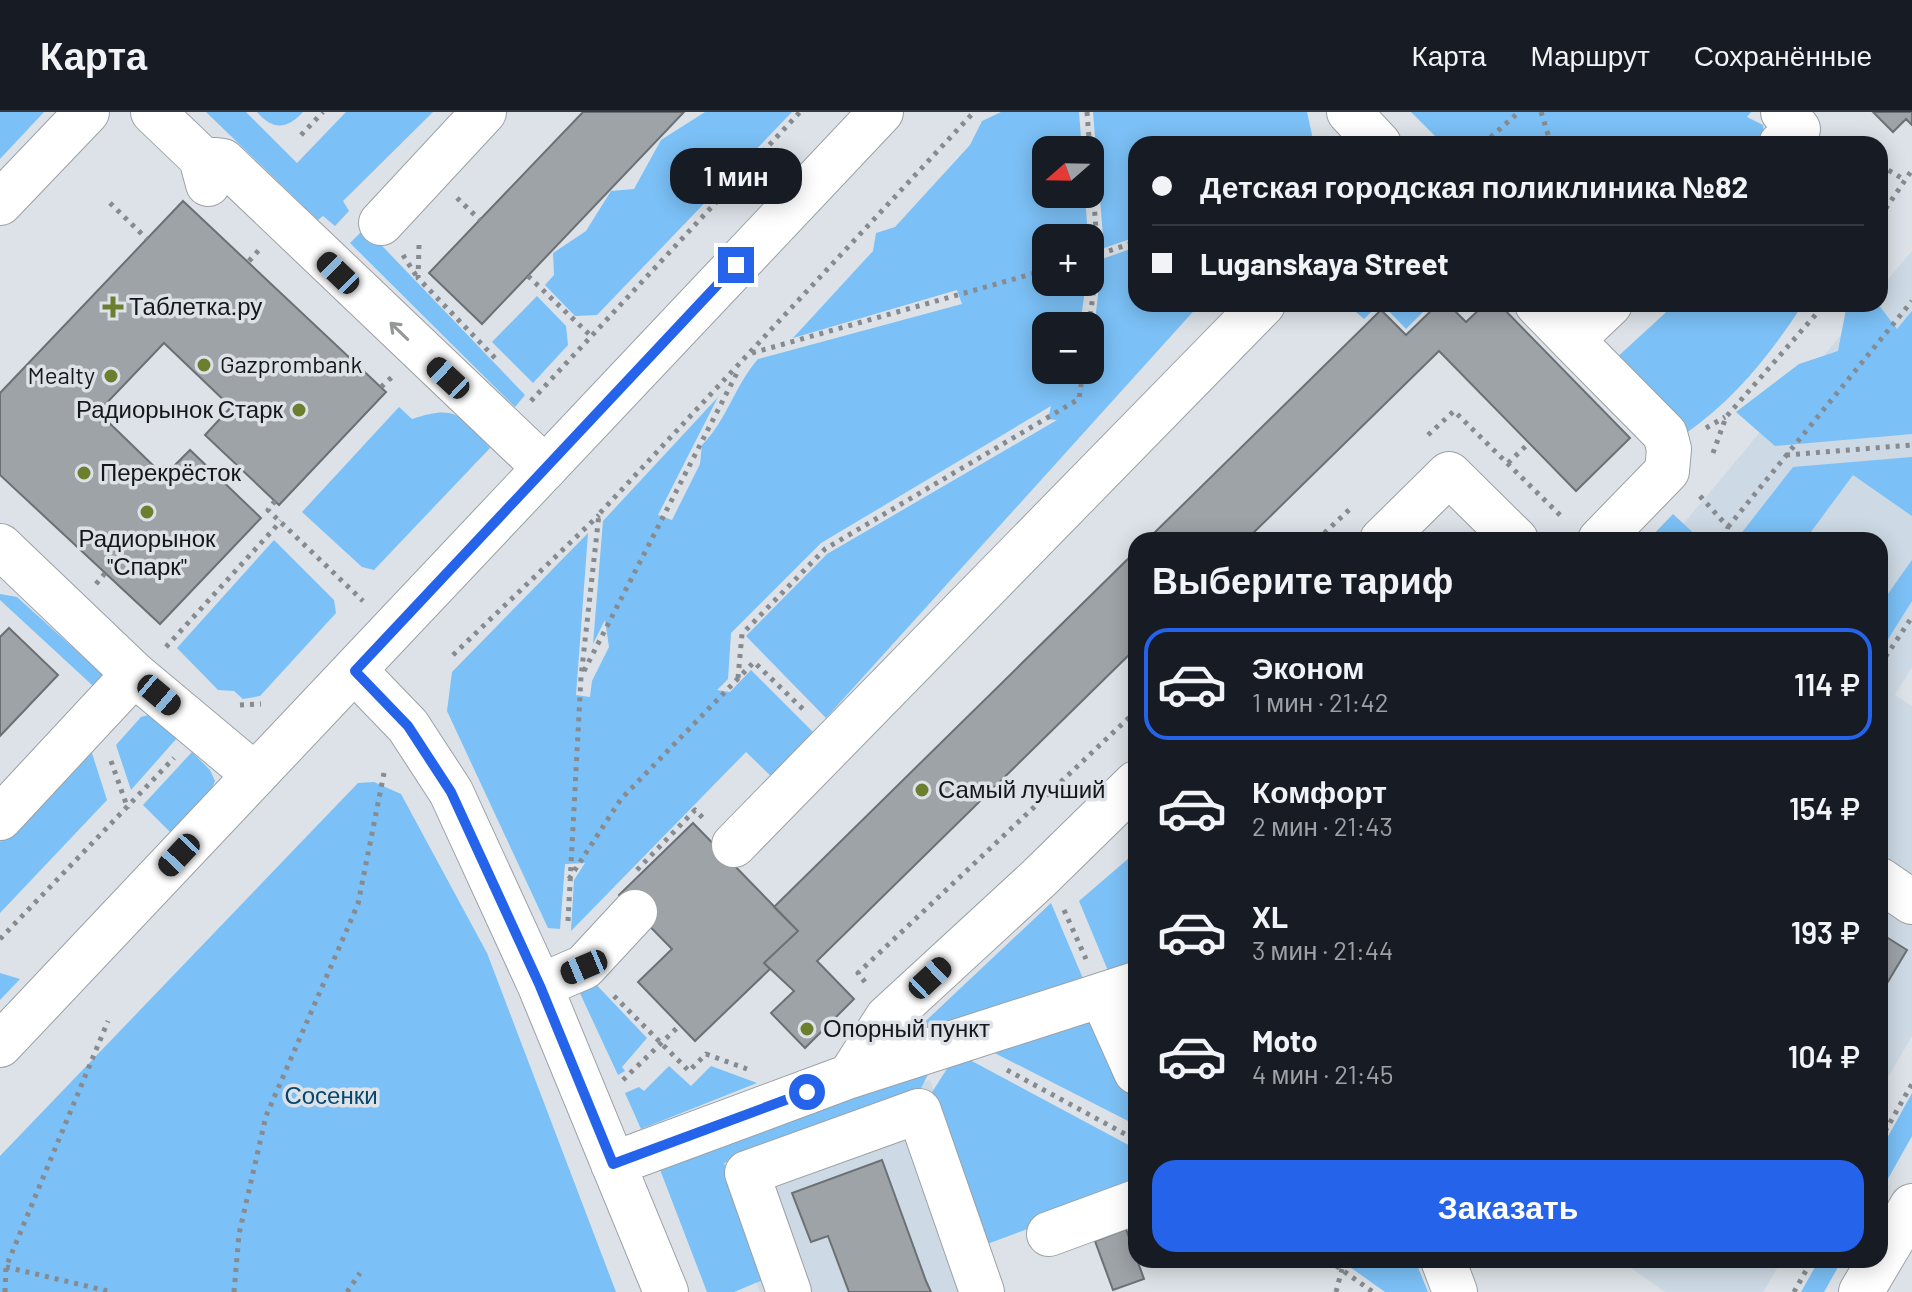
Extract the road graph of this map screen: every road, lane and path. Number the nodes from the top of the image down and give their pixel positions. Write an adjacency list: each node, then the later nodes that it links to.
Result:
1 (87, 112): 22 (main road)
2 (153, 112): 18 (main road)
3 (312, 112): 12 (path)
4 (484, 112): 26 (main road)
5 (881, 112): 51 (main road)
6 (974, 112): 40 (path)
7 (1087, 112): 25 (path)
8 (1349, 112): 14 (main road)
9 (1519, 112): 15 (path)
10 (1541, 112): 16 (path)
11 (1783, 112): 17 (main road)
12 (321, 115): 13 (path)
13 (301, 135)
14 (1372, 136)
15 (1492, 136)
16 (1548, 136)
17 (1790, 136)
18 (201, 158): 28 (main road); 51 (main road, one-way to 18)
19 (1888, 170): 21 (path)
20 (1912, 170): 21 (path)
21 (1903, 179): 24 (path)
22 (0, 203)
23 (110, 203): 27 (path)
24 (1888, 204)
25 (1096, 224)
26 (400, 230): 42 (path)
27 (147, 239)
28 (267, 241)
29 (1128, 245): 30 (path)
30 (1104, 253)
31 (1032, 274): 40 (path)
32 (528, 276): 38 (path)
33 (1912, 301): 48 (path)
34 (1255, 312): 77 (main road)
35 (1545, 312): 39 (main road)
36 (1602, 312): 39 (main road)
37 (1818, 312): 49 (path)
38 (591, 336)
39 (1572, 340): 59 (main road)
40 (751, 353): 41 (path)
41 (742, 363): 54 (path); 68 (path)
42 (502, 364)
43 (1081, 384): 69 (path)
44 (523, 386): 45 (path)
45 (533, 397)
46 (1529, 443): 50 (path)
47 (1912, 445): 48 (path)
48 (1785, 455): 56 (path)
49 (1712, 456)
50 (1508, 463)
51 (545, 468): 66 (main road)
52 (1703, 482): 56 (path)
53 (275, 501): 55 (path)
54 (599, 514): 65 (path); 68 (path)
55 (281, 521): 62 (path); 67 (path)
56 (1728, 527): 60 (path)
57 (1390, 532): 58 (main road)
58 (1508, 532)
59 (1608, 532)
60 (1727, 532)
61 (0, 546): 67 (main road)
62 (364, 603)
63 (1912, 617): 64 (path)
64 (1888, 653)
65 (453, 655)
66 (355, 671): 74 (main road); 87 (main road)
67 (136, 676): 74 (main road); 76 (main road)
68 (581, 677): 78 (path)
69 (738, 678): 70 (path); 78 (path)
70 (795, 701)
71 (1128, 719): 89 (path)
72 (176, 756): 85 (path)
73 (386, 767): 115 (path)
74 (255, 775): 95 (main road)
75 (1128, 791): 97 (main road)
76 (0, 818)
77 (734, 845): 80 (path)
78 (569, 880): 83 (path)
79 (1888, 886): 82 (main road)
80 (633, 894): 86 (main road)
81 (1058, 895): 84 (path)
82 (1912, 902)
83 (568, 926)
84 (1076, 935)
85 (0, 939)
86 (584, 967): 87 (main road); 94 (path)
87 (540, 986): 102 (main road)
88 (1119, 990): 92 (main road); 93 (main road)
89 (873, 992)
90 (108, 1021): 107 (path)
91 (680, 1025): 94 (path)
92 (1128, 1033)
93 (955, 1042): 97 (main road); 101 (path)
94 (662, 1044): 96 (path); 99 (path)
95 (0, 1045)
96 (629, 1075)
97 (850, 1076): 99 (main road)
98 (1912, 1084): 100 (path)
99 (807, 1092): 102 (main road)
100 (1888, 1126)
101 (1128, 1136)
102 (613, 1164): 117 (main road)
103 (1128, 1205): 105 (main road)
104 (1912, 1206): 106 (main road)
105 (1049, 1234)
106 (1888, 1246)
107 (6, 1267): 113 (path); 114 (path)
108 (1446, 1268): 122 (main road)
109 (1808, 1268): 123 (path)
110 (1875, 1268): 124 (main road)
111 (1342, 1269): 120 (path); 121 (path)
112 (360, 1273): 116 (path)
113 (5, 1292)
114 (112, 1292)
115 (234, 1292)
116 (347, 1292)
117 (666, 1292)
118 (789, 1292): 119 (main road)
119 (982, 1292)
120 (1336, 1292)
121 (1373, 1292)
122 (1455, 1292)
123 (1794, 1292)
124 (1861, 1292)

